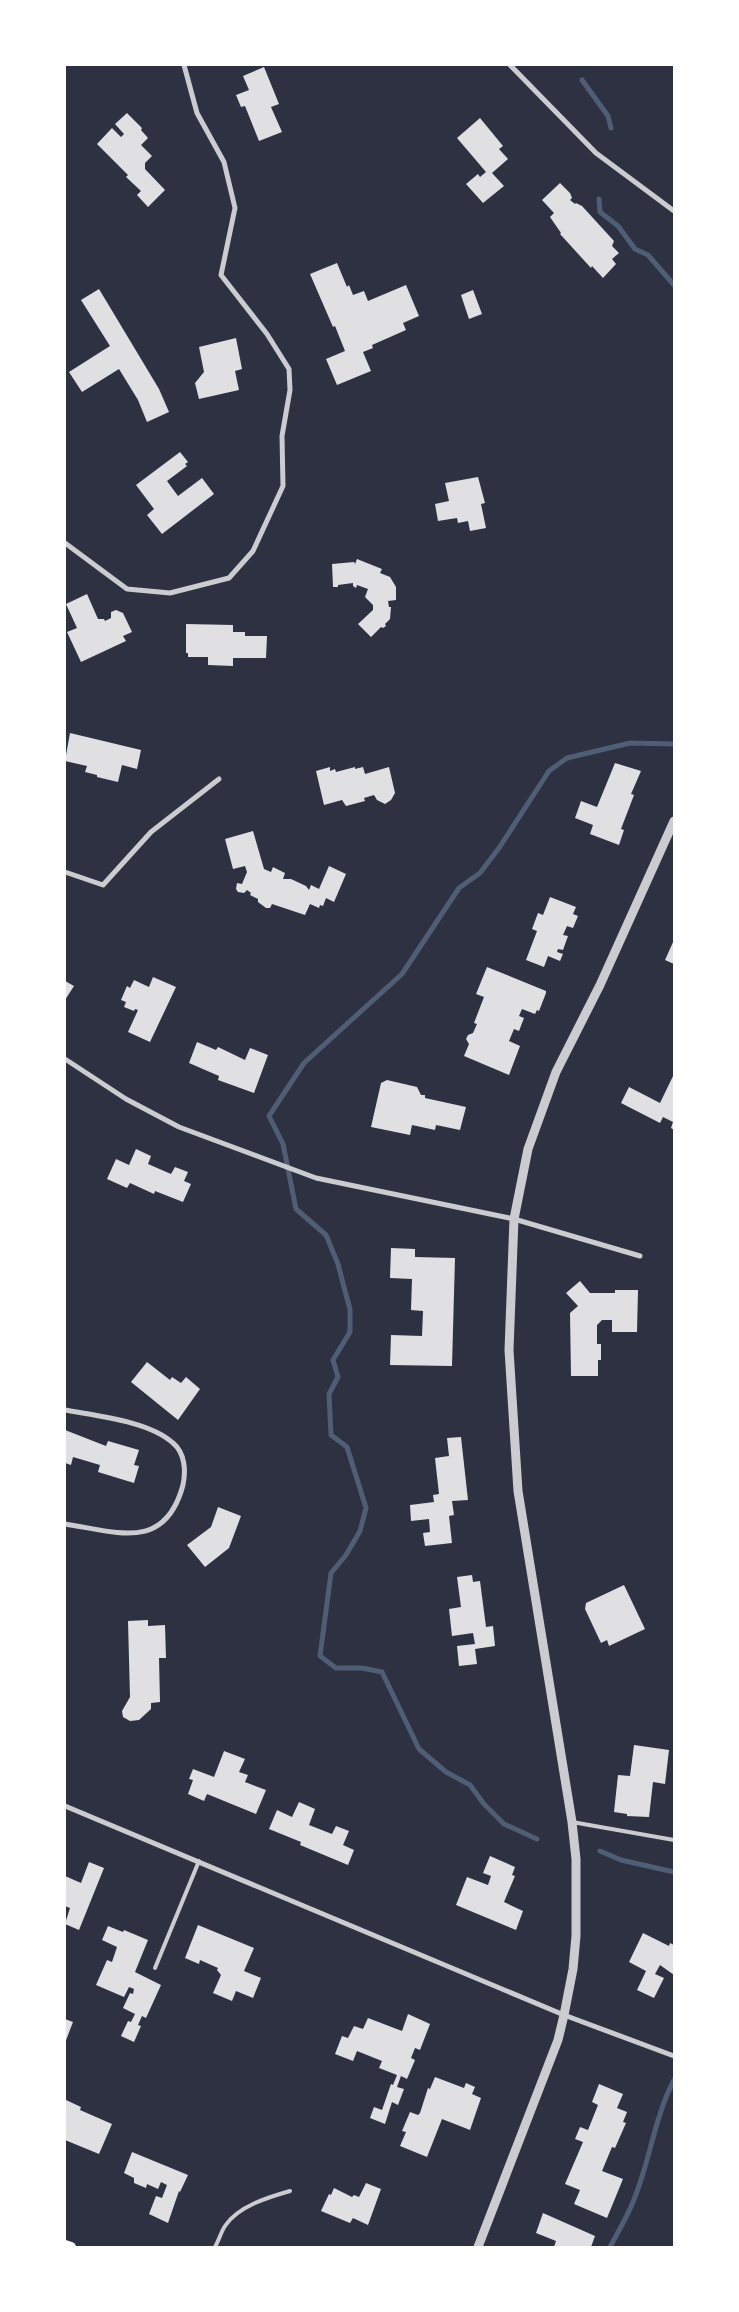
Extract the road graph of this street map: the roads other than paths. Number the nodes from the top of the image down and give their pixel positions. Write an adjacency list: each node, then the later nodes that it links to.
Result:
1 (184, 65): 4 (street)
2 (510, 65): 3 (street)
3 (674, 211)
4 (65, 543)
5 (219, 779): 7 (street)
6 (673, 824): 9 (street)
7 (65, 872)
8 (65, 1059): 9 (street)
9 (514, 1219): 10 (street); 14 (street)
10 (640, 1256)
11 (65, 1410): 12 (street)
12 (65, 1524)
13 (65, 1806): 16 (street)
14 (572, 1822): 15 (lane); 18 (street)
15 (674, 1840)
16 (199, 1861): 17 (lane); 18 (street)
17 (155, 1968)
18 (564, 2015): 19 (street); 24 (street)
19 (674, 2056)
20 (290, 2192): 23 (lane)
21 (65, 2244): 22 (main road)
22 (71, 2247)
23 (216, 2247)
24 (478, 2247)

